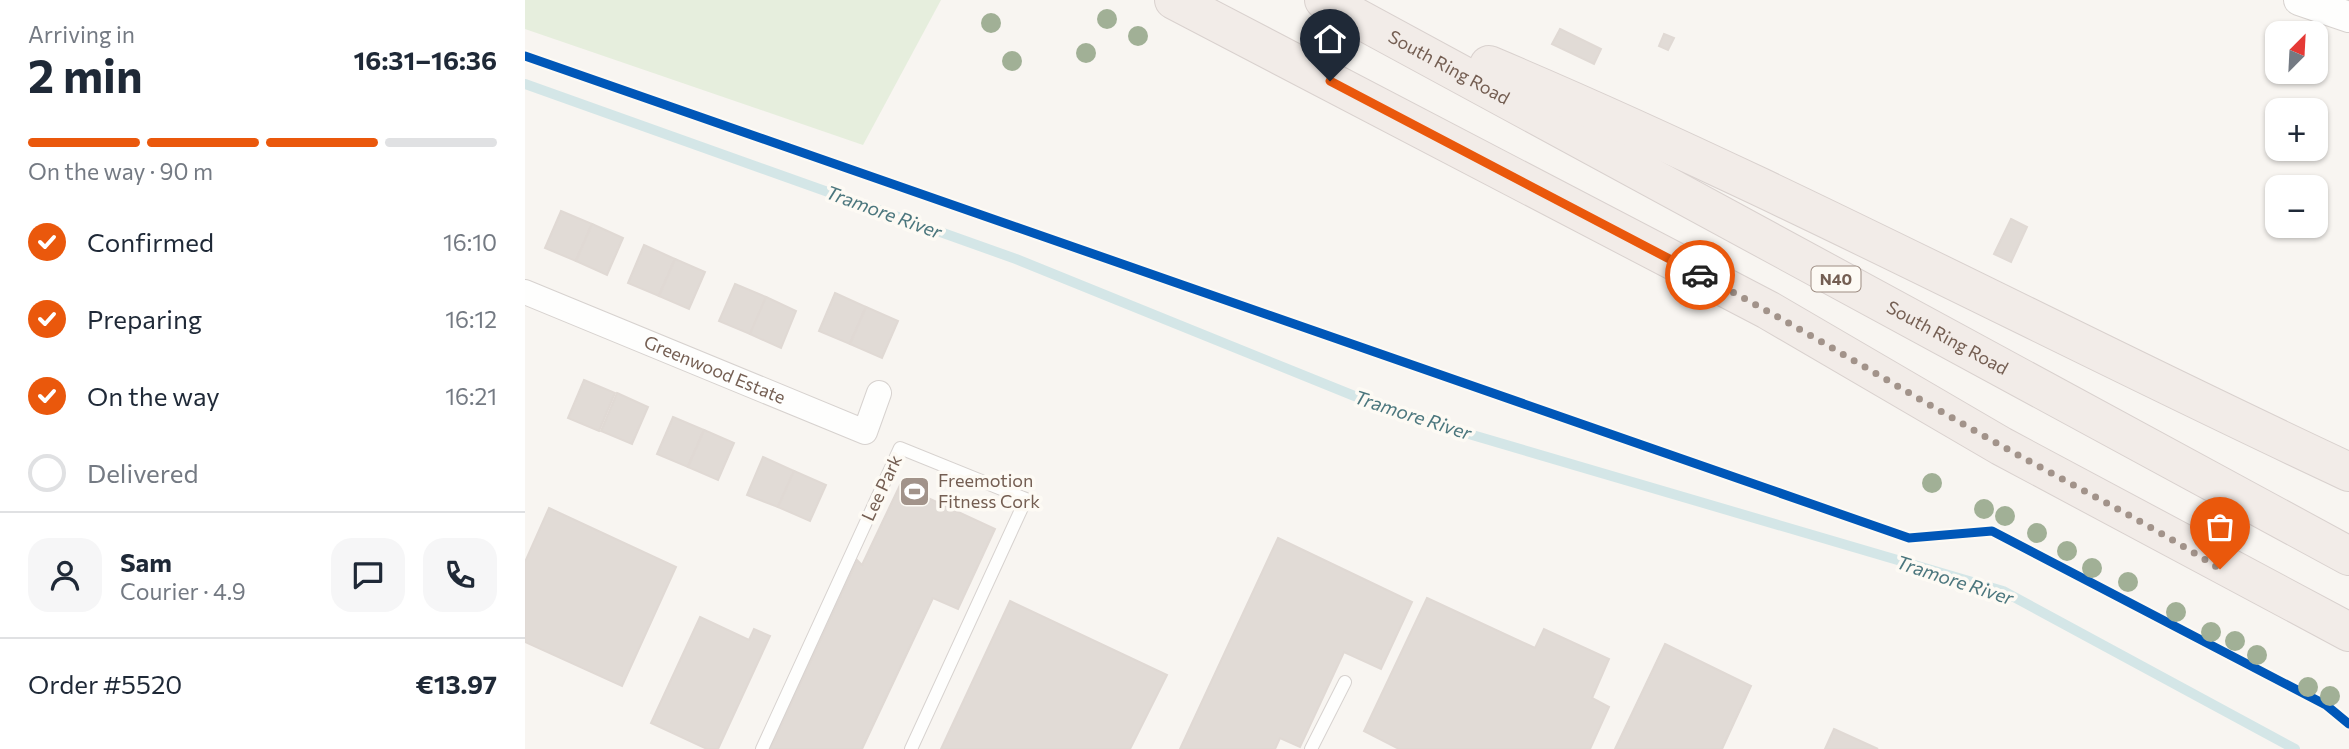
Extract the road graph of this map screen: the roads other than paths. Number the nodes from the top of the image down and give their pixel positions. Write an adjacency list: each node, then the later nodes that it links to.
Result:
1 (1174, 0): 9 (highway)
2 (1325, 0): 10 (highway, South Ring Road / N40)
3 (1335, 0): 8 (highway)
4 (2307, 1): 5 (street)
5 (2349, 18)
6 (525, 292): 7 (street, Greenwood Estate)
7 (879, 393)
8 (2349, 472)
9 (2177, 541): 11 (highway); 12 (highway)
10 (2349, 556)
11 (2349, 632)
12 (2349, 653)
13 (1345, 682): 16 (lane)
14 (762, 749): 15 (lane, Lee Park)
15 (911, 749)
16 (1311, 749)

